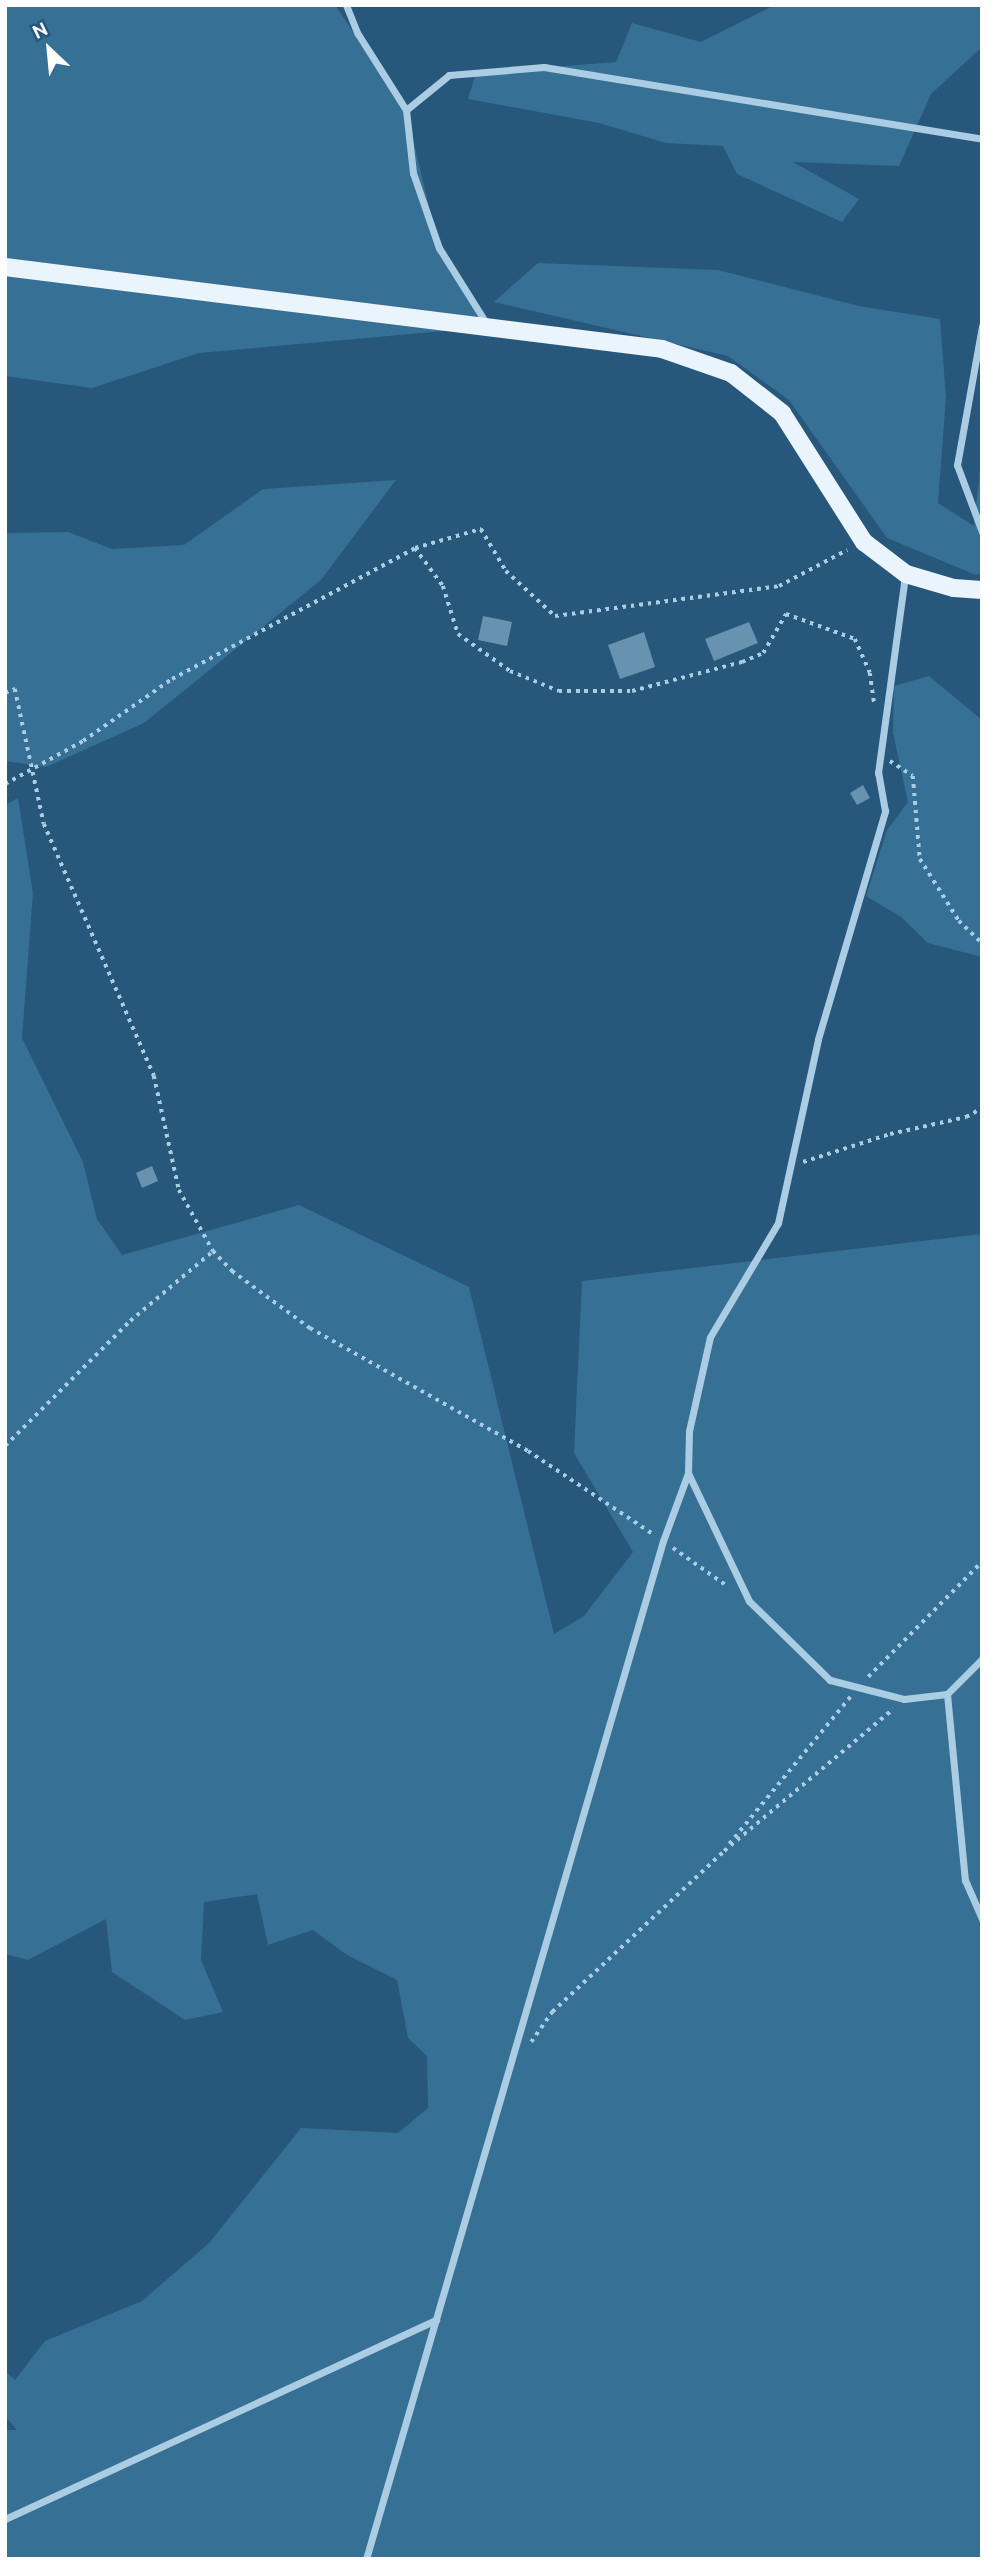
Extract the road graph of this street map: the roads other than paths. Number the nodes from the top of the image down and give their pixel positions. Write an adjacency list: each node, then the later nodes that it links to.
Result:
1 (346, 5): 2 (street)
2 (407, 110): 3 (street); 6 (street)
3 (982, 139)
4 (5, 267): 6 (main road)
5 (982, 326): 7 (street)
6 (489, 327): 8 (main road)
7 (982, 533)
8 (906, 574): 9 (main road); 10 (street)
9 (982, 590)
10 (688, 1473): 12 (street); 14 (street)
11 (982, 1659): 12 (street)
12 (947, 1694): 13 (street)
13 (982, 1919)
14 (436, 2320): 15 (street); 16 (street)
15 (5, 2519)
16 (366, 2559)

